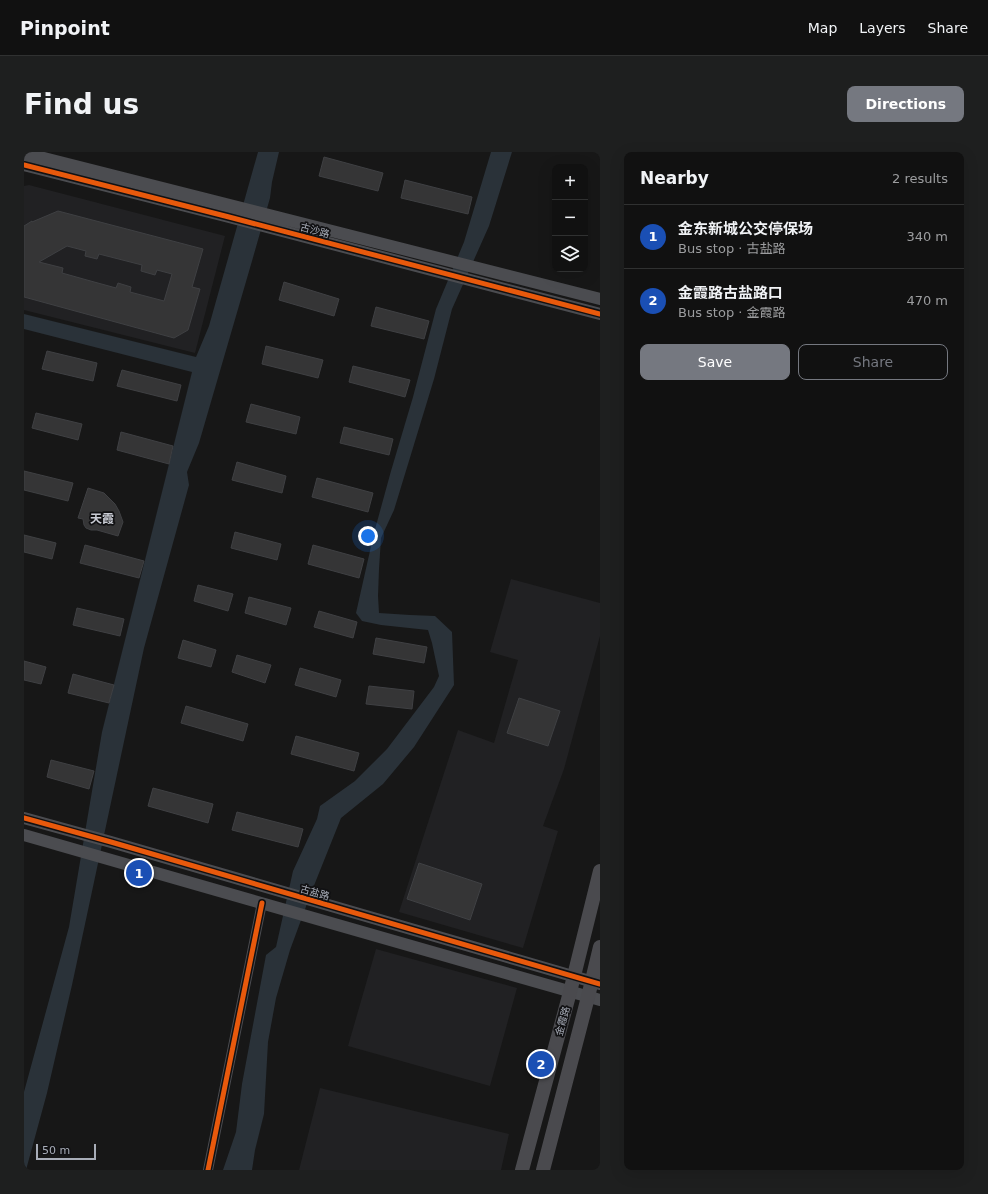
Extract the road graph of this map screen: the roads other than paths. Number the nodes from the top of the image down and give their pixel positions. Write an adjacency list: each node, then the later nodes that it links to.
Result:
1 (24, 154): 3 (street, 古沙路)
2 (24, 165): 3 (street, 古沙路)
3 (230, 211): 4 (street, 古沙路)
4 (267, 221): 5 (street, 古沙路); 6 (street, 古沙路)
5 (600, 299)
6 (600, 314)
7 (24, 818): 12 (street, 古盐路)
8 (24, 835): 10 (street)
9 (600, 871): 12 (main road, 金霞路)
10 (262, 903): 14 (street); 16 (street)
11 (600, 947): 13 (main road, 金霞路)
12 (573, 976): 13 (street, 古盐路); 14 (main road, 金霞路)
13 (596, 983): 15 (main road, 金霞路)
14 (570, 992): 15 (street); 17 (main road, 金霞路)
15 (594, 999): 18 (main road, 金霞路)
16 (208, 1170)
17 (522, 1170)
18 (543, 1170)

